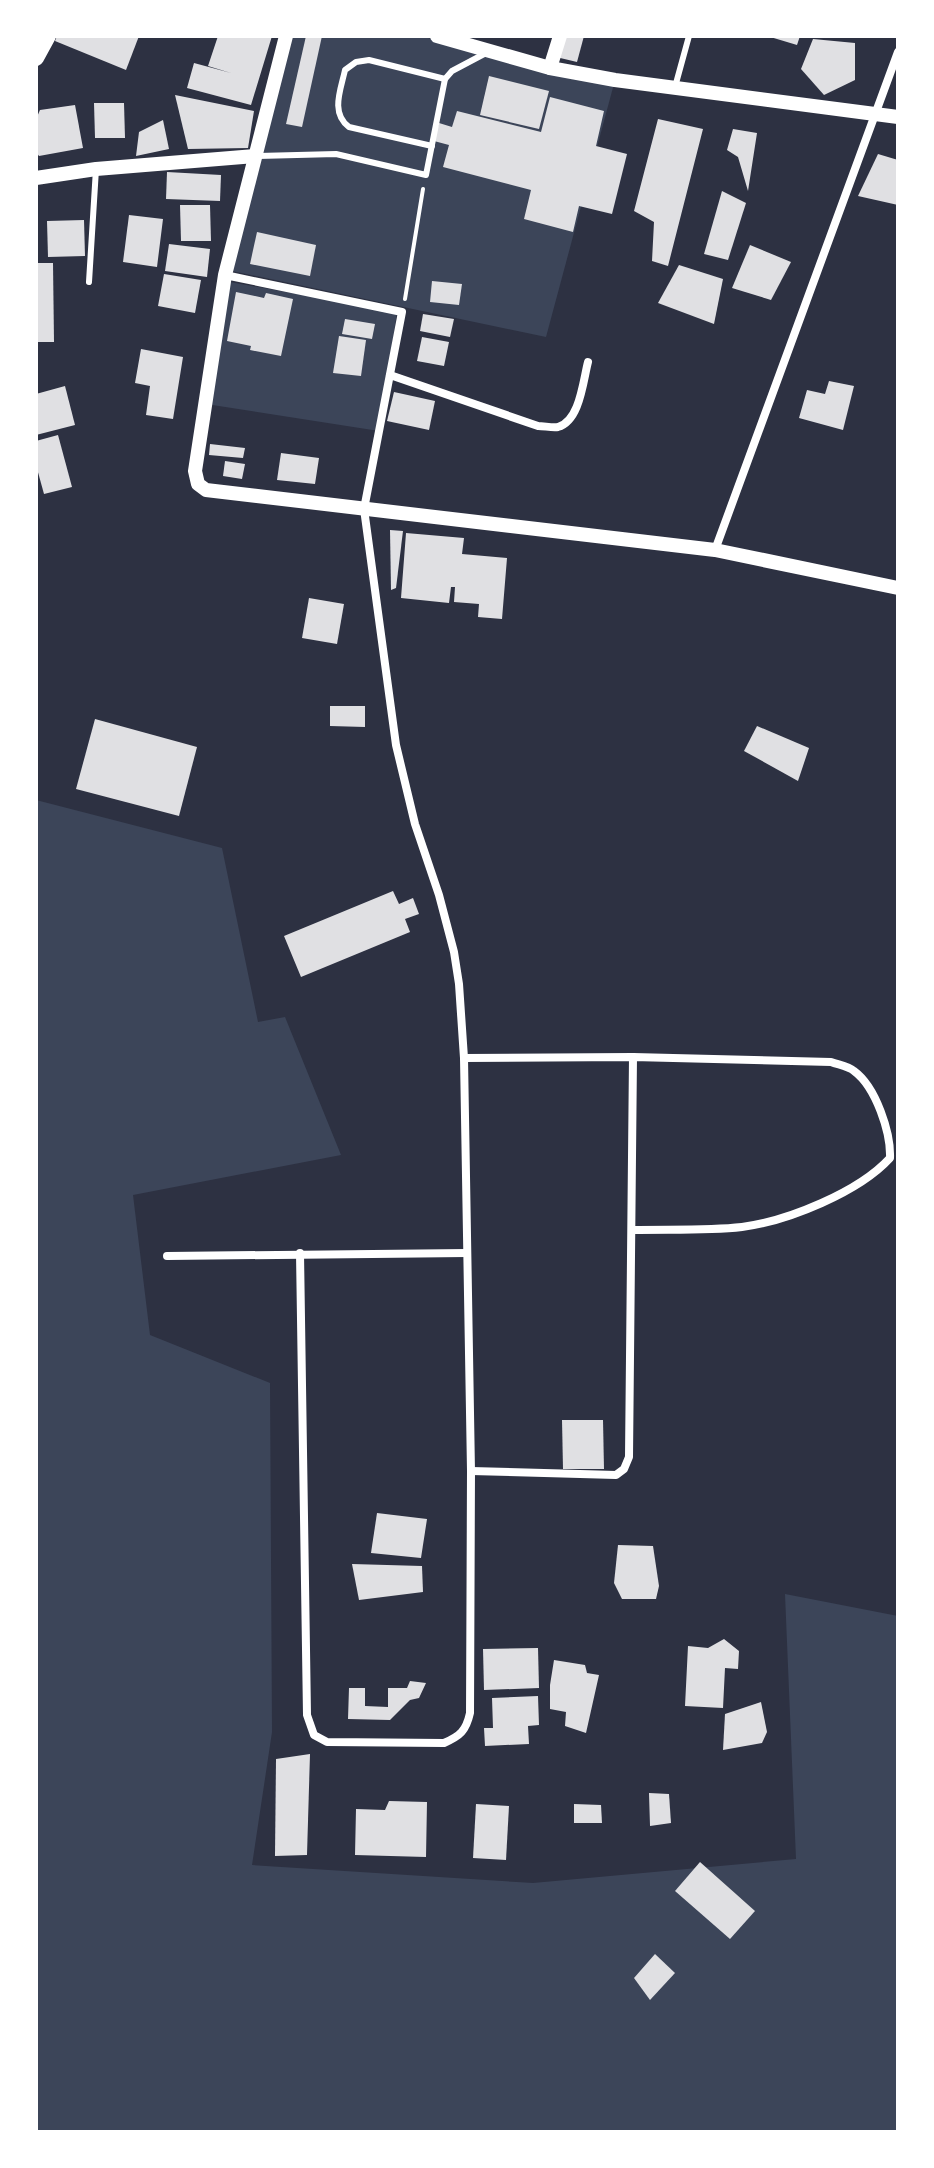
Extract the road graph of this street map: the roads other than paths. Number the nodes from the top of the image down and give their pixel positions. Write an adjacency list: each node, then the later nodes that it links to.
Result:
1 (48, 36): 8 (main road)
2 (286, 36): 15 (street)
3 (437, 36): 6 (street)
4 (560, 36): 9 (street)
5 (689, 36): 11 (lane)
6 (489, 50): 9 (street); 10 (lane)
7 (898, 52): 12 (street)
8 (36, 58)
9 (550, 68): 11 (street)
10 (445, 79): 14 (lane); 14 (lane)
11 (675, 87): 12 (street)
12 (875, 115): 13 (street); 23 (street)
13 (898, 117)
14 (432, 146): 15 (lane)
15 (255, 156): 16 (street); 18 (street)
16 (96, 169): 17 (street); 19 (lane)
17 (36, 178)
18 (225, 275): 21 (street); 22 (street)
19 (89, 282)
20 (588, 362): 21 (street)
21 (390, 375): 22 (street)
22 (364, 509): 23 (street); 26 (street)
23 (715, 550): 24 (street)
24 (898, 588)
25 (633, 1057): 26 (street); 27 (street); 27 (street)
26 (464, 1058): 29 (street)
27 (632, 1230): 31 (street)
28 (300, 1253): 29 (street); 30 (street); 31 (street)
29 (467, 1253): 31 (street)
30 (167, 1256)
31 (471, 1471)

